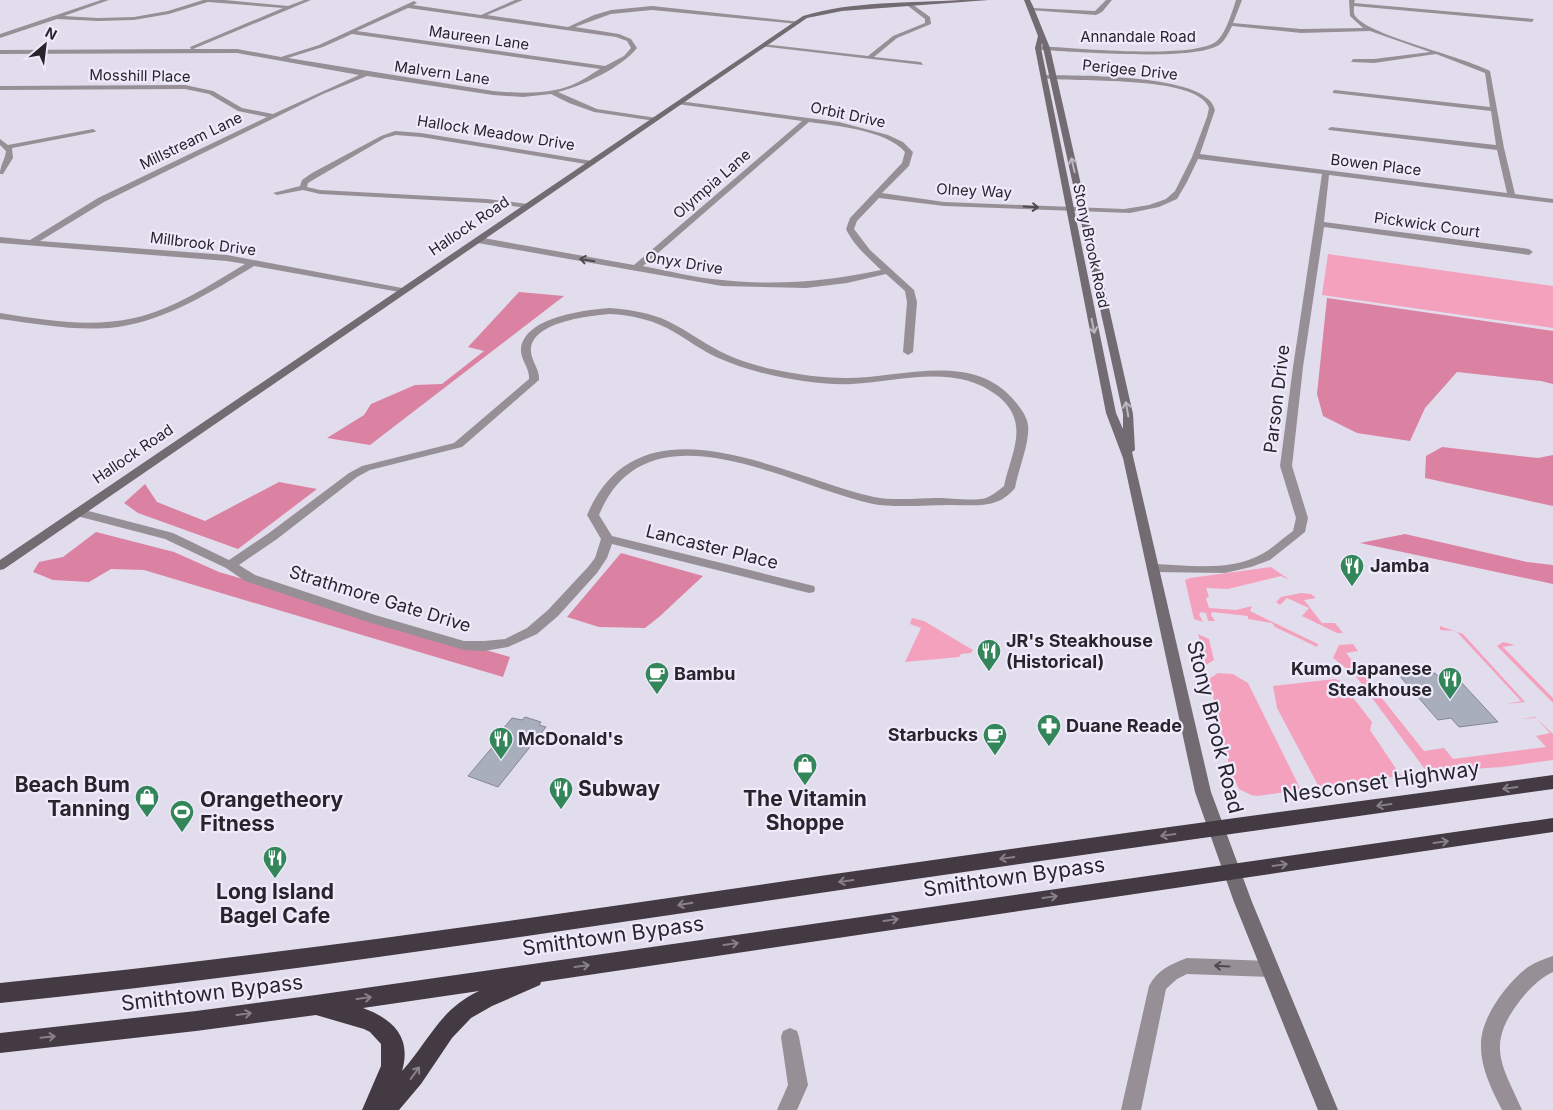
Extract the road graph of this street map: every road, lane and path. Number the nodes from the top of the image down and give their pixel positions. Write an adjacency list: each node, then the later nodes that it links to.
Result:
1 (106, 0): 16 (street)
2 (207, 0): 13 (street); 16 (street)
3 (308, 0): 13 (street)
4 (421, 0): 12 (street)
5 (520, 0): 15 (street)
6 (986, 0): 11 (main road, Hallock Road)
7 (1027, 0): 14 (main road, Stony Brook Road)
8 (1109, 0): 14 (street)
9 (1240, 0): 19 (street, Annandale Road)
10 (1352, 2): 17 (street); 21 (street)
11 (910, 4): 18 (main road, Hallock Road); 32 (street)
12 (407, 6): 15 (street, Malvern Lane); 22 (street)
13 (289, 8): 27 (street)
14 (1032, 10): 25 (main road, Stony Brook Road)
15 (481, 16): 20 (street, Malvern Lane)
16 (57, 18): 23 (street)
17 (1532, 20)
18 (798, 22): 20 (street); 24 (main road, Hallock Road)
19 (1229, 24): 21 (street); 26 (street, Annandale Road)
20 (570, 28): 35 (street, Malvern Lane)
21 (1371, 29): 29 (street)
22 (350, 32): 31 (street); 35 (street, Maureen Lane)
23 (0, 36)
24 (763, 46): 32 (street); 42 (main road, Hallock Road)
25 (1043, 48): 26 (street, Annandale Road); 37 (main road, Stony Brook Road); 38 (main road, Stony Brook Road)
26 (1195, 50): 30 (street)
27 (185, 51): 28 (street, Malvern Lane); 31 (street, Malvern Lane)
28 (0, 52)
29 (1437, 52): 33 (street); 43 (street)
30 (1204, 54)
31 (281, 58): 36 (street, Malvern Lane)
32 (870, 58): 34 (street)
33 (1353, 61)
34 (921, 64)
35 (605, 68): 40 (street, Malvern Lane)
36 (366, 74): 40 (street, Malvern Lane); 44 (street, Millstream Lane)
37 (1044, 77): 38 (street, Perigee Drive); 47 (main road, Stony Brook Road)
38 (1054, 77): 48 (main road, Stony Brook Road); 54 (street, Perigee Drive)
39 (0, 88): 44 (street, Mosshill Place)
40 (552, 92): 45 (street)
41 (1335, 92): 43 (street)
42 (679, 103): 45 (main road, Hallock Road); 46 (street, Orbit Drive)
43 (1495, 109): 53 (street)
44 (273, 116): 69 (street, Millstream Lane)
45 (655, 119): 55 (main road, Hallock Road)
46 (807, 120): 60 (street, Orbit Drive); 72 (street, Olympia Lane)
47 (1054, 129): 48 (main road); 64 (main road, Stony Brook Road)
48 (1065, 129): 65 (main road, Stony Brook Road, one-way to 48)
49 (1331, 129): 53 (street)
50 (94, 131): 52 (street)
51 (0, 141): 52 (street)
52 (7, 147): 56 (street)
53 (1500, 148): 61 (street)
54 (1195, 156): 57 (street, Bowen Place); 65 (street, Perigee Drive)
55 (592, 163): 58 (street, Hallock Meadow Drive); 63 (main road, Hallock Road)
56 (0, 172)
57 (1326, 172): 61 (street, Bowen Place); 66 (street, Parson Drive)
58 (303, 188): 59 (street); 63 (street)
59 (277, 193)
60 (878, 195): 64 (street, Olney Way, one-way to 64); 73 (street, Orbit Drive)
61 (1512, 196): 62 (street, Bowen Place)
62 (1553, 201)
63 (528, 206): 68 (main road, Hallock Road)
64 (1070, 209): 65 (street, Perigee Drive); 75 (main road, Stony Brook Road)
65 (1083, 210): 76 (main road, Stony Brook Road)
66 (1320, 224): 70 (street, Pickwick Court); 84 (street, Parson Drive)
67 (0, 240): 69 (street, Millbrook Drive)
68 (478, 240): 72 (street, Onyx Drive, one-way to 68); 74 (main road, Hallock Road)
69 (32, 242): 71 (street, Millbrook Drive)
70 (1529, 252)
71 (252, 264): 74 (street, Millbrook Drive); 77 (street)
72 (635, 269): 73 (street, Onyx Drive)
73 (887, 271): 78 (street, Orbit Drive)
74 (402, 290): 80 (main road, Hallock Road)
75 (1087, 296): 76 (main road); 79 (main road, Stony Brook Road, one-way to 79)
76 (1102, 297): 79 (main road, Stony Brook Road, one-way to 76)
77 (0, 316)
78 (908, 352)
79 (1129, 458): 84 (main road, Stony Brook Road)
80 (77, 512): 82 (street, Strathmore Gate Drive); 83 (main road, Hallock Road)
81 (607, 539): 82 (street, Strathmore Gate Drive); 82 (street); 85 (street, Lancaster Place)
82 (230, 565)
83 (0, 566)
84 (1153, 568): 88 (main road, Stony Brook Road)
85 (809, 589)
86 (1553, 782): 88 (highway, Nesconset Highway, one-way to 88)
87 (1553, 825): 89 (highway, one-way to 87)
88 (1216, 828): 89 (main road, Stony Brook Road); 93 (highway, Smithtown Bypass, one-way to 93)
89 (1232, 872): 91 (main road, Stony Brook Road); 92 (highway, Smithtown Bypass, one-way to 89)
90 (1553, 964): 102 (street)
91 (1270, 969): 100 (street, one-way to 100); 101 (main road, Stony Brook Road)
92 (552, 970): 94 (highway, Smithtown Bypass, one-way to 92); 98 (highway, one-way to 92)
93 (0, 992)
94 (316, 1005): 96 (highway, Smithtown Bypass, one-way to 94); 97 (highway)
95 (790, 1037): 99 (street)
96 (0, 1043)
97 (374, 1110)
98 (384, 1110)
99 (787, 1110)
100 (1131, 1110)
101 (1328, 1110)
102 (1512, 1110)

